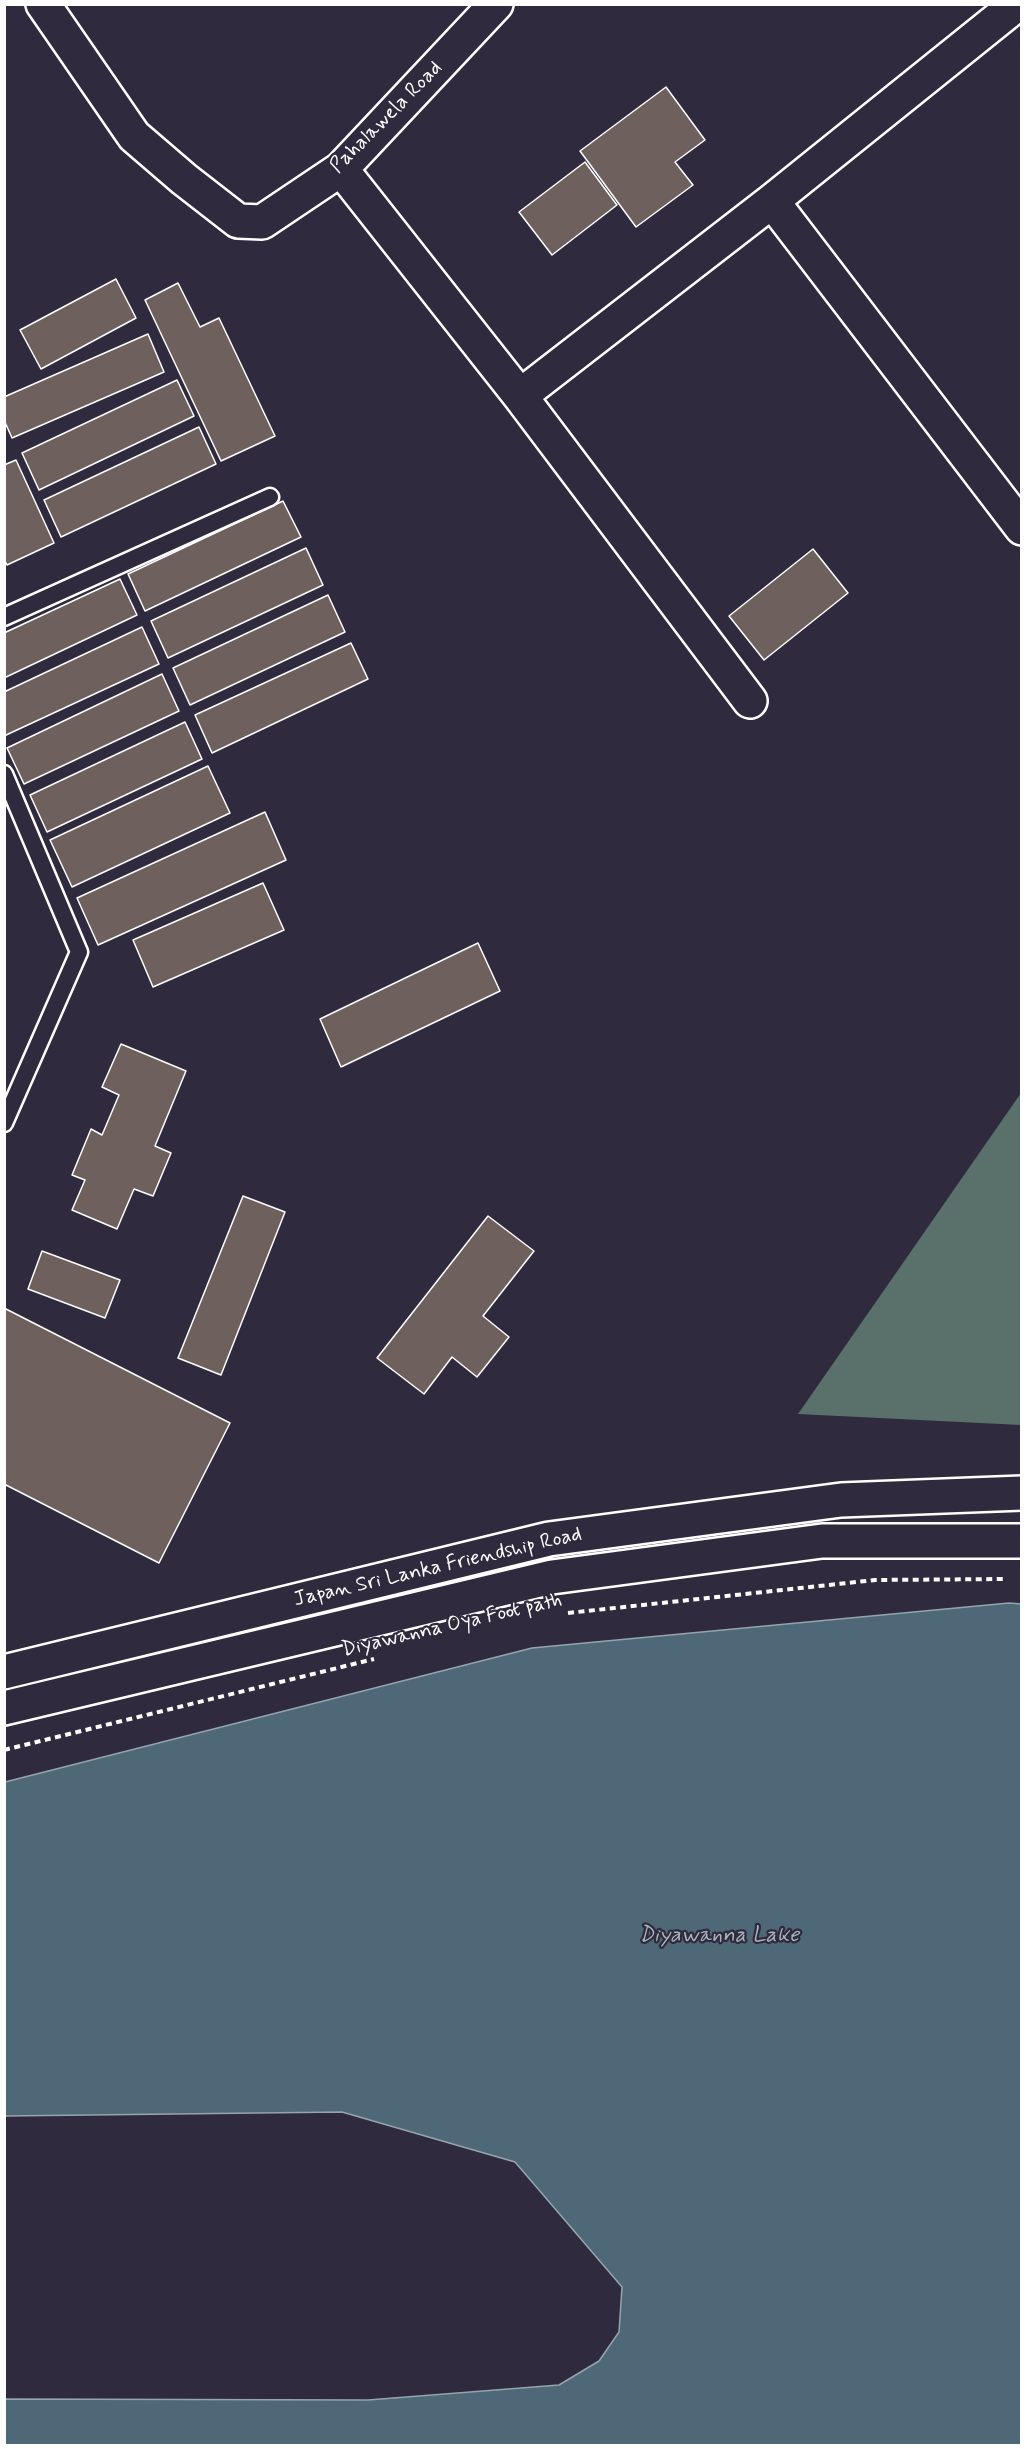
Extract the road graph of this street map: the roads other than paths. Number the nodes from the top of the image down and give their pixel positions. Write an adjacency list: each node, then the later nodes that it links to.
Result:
1 (43, 4): 4 (street, Pahalawela Road)
2 (496, 4): 4 (street, Pahalawela Road)
3 (1017, 4): 5 (street)
4 (341, 169): 6 (street)
5 (772, 201): 6 (street); 8 (street)
6 (520, 396): 10 (street)
7 (270, 496): 9 (lane)
8 (1022, 528)
9 (4, 617)
10 (750, 701)
11 (4, 774): 12 (lane)
12 (4, 1123)
13 (1022, 1493): 15 (street, Japan Sri Lanka Friendship Road)
14 (1022, 1541): 16 (street, Japan Sri Lanka Friendship Road)
15 (4, 1672)
16 (4, 1708)

